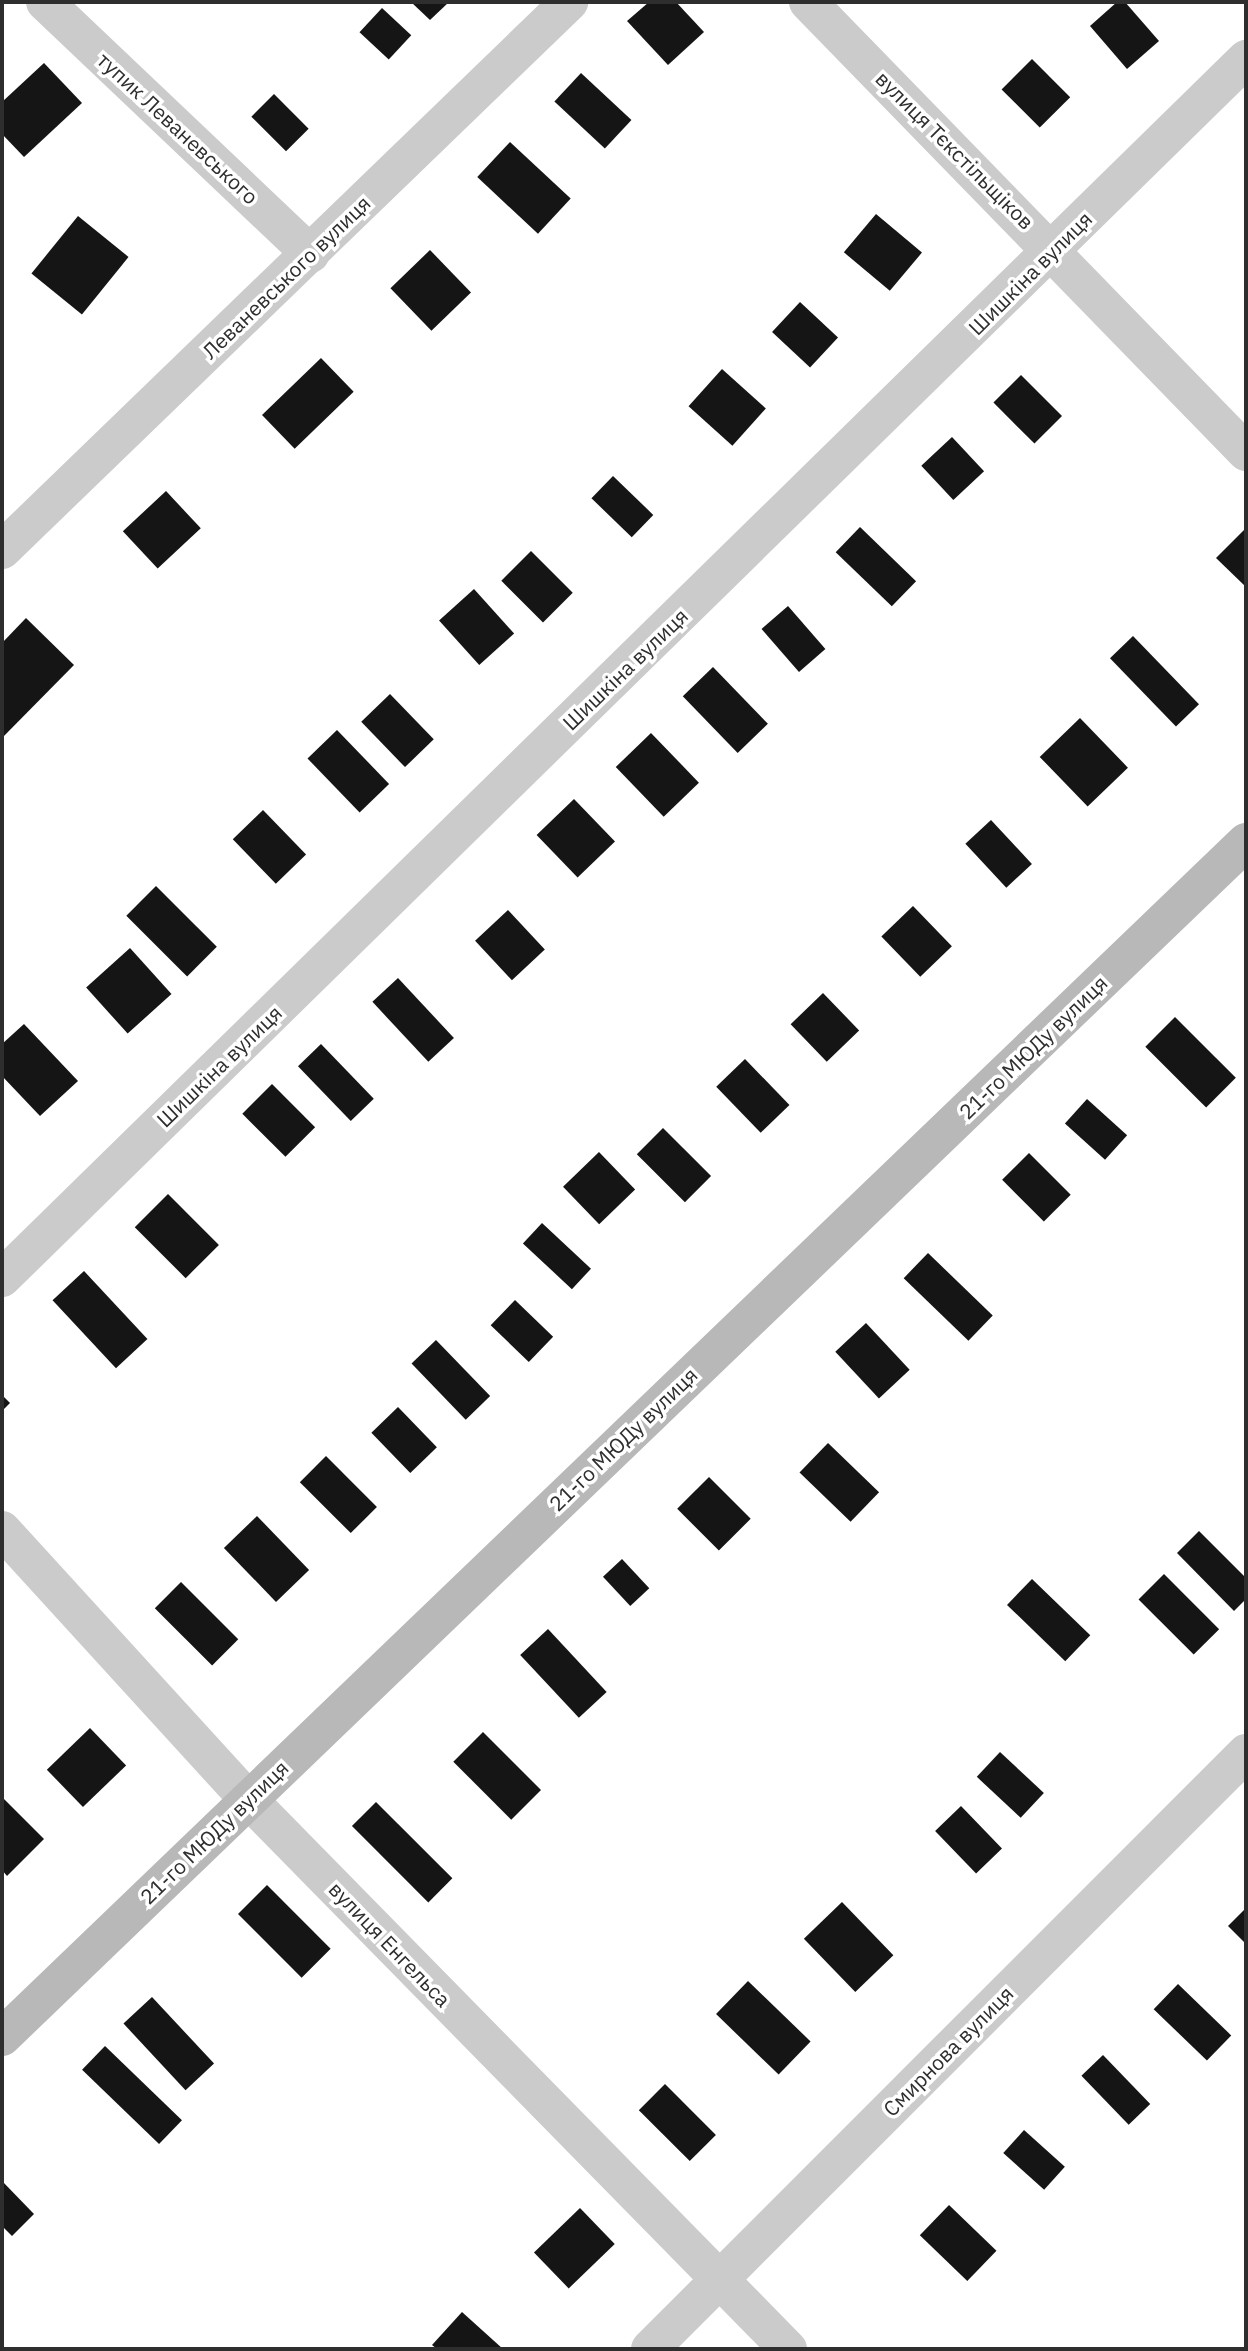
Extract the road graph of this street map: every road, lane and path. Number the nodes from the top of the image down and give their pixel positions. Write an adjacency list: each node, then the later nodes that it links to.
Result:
1 (45, 2): 6 (street, тупик Леваневського)
2 (569, 2): 6 (street, Леваневського вулиця)
3 (808, 2): 5 (street, вулиця Тєкстільщіков)
4 (1246, 59): 5 (street, Шишкіна вулиця)
5 (1054, 250): 7 (street, вулиця Тєкстільщіков); 10 (street, Шишкіна вулиця)
6 (311, 254): 8 (street, Леваневського вулиця)
7 (1246, 452)
8 (2, 550)
9 (1246, 842): 13 (street, 21-го МЮДу вулиця)
10 (2, 1278)
11 (2, 1530): 13 (street, вулиця Енгельса)
12 (1246, 1753): 15 (street, Смирнова вулиця)
13 (248, 1799): 14 (street, 21-го МЮДу вулиця); 15 (street, вулиця Енгельса)
14 (2, 2037)
15 (718, 2281): 16 (street, Смирнова вулиця); 17 (street, вулиця Енгельса)
16 (650, 2349)
17 (788, 2349)

